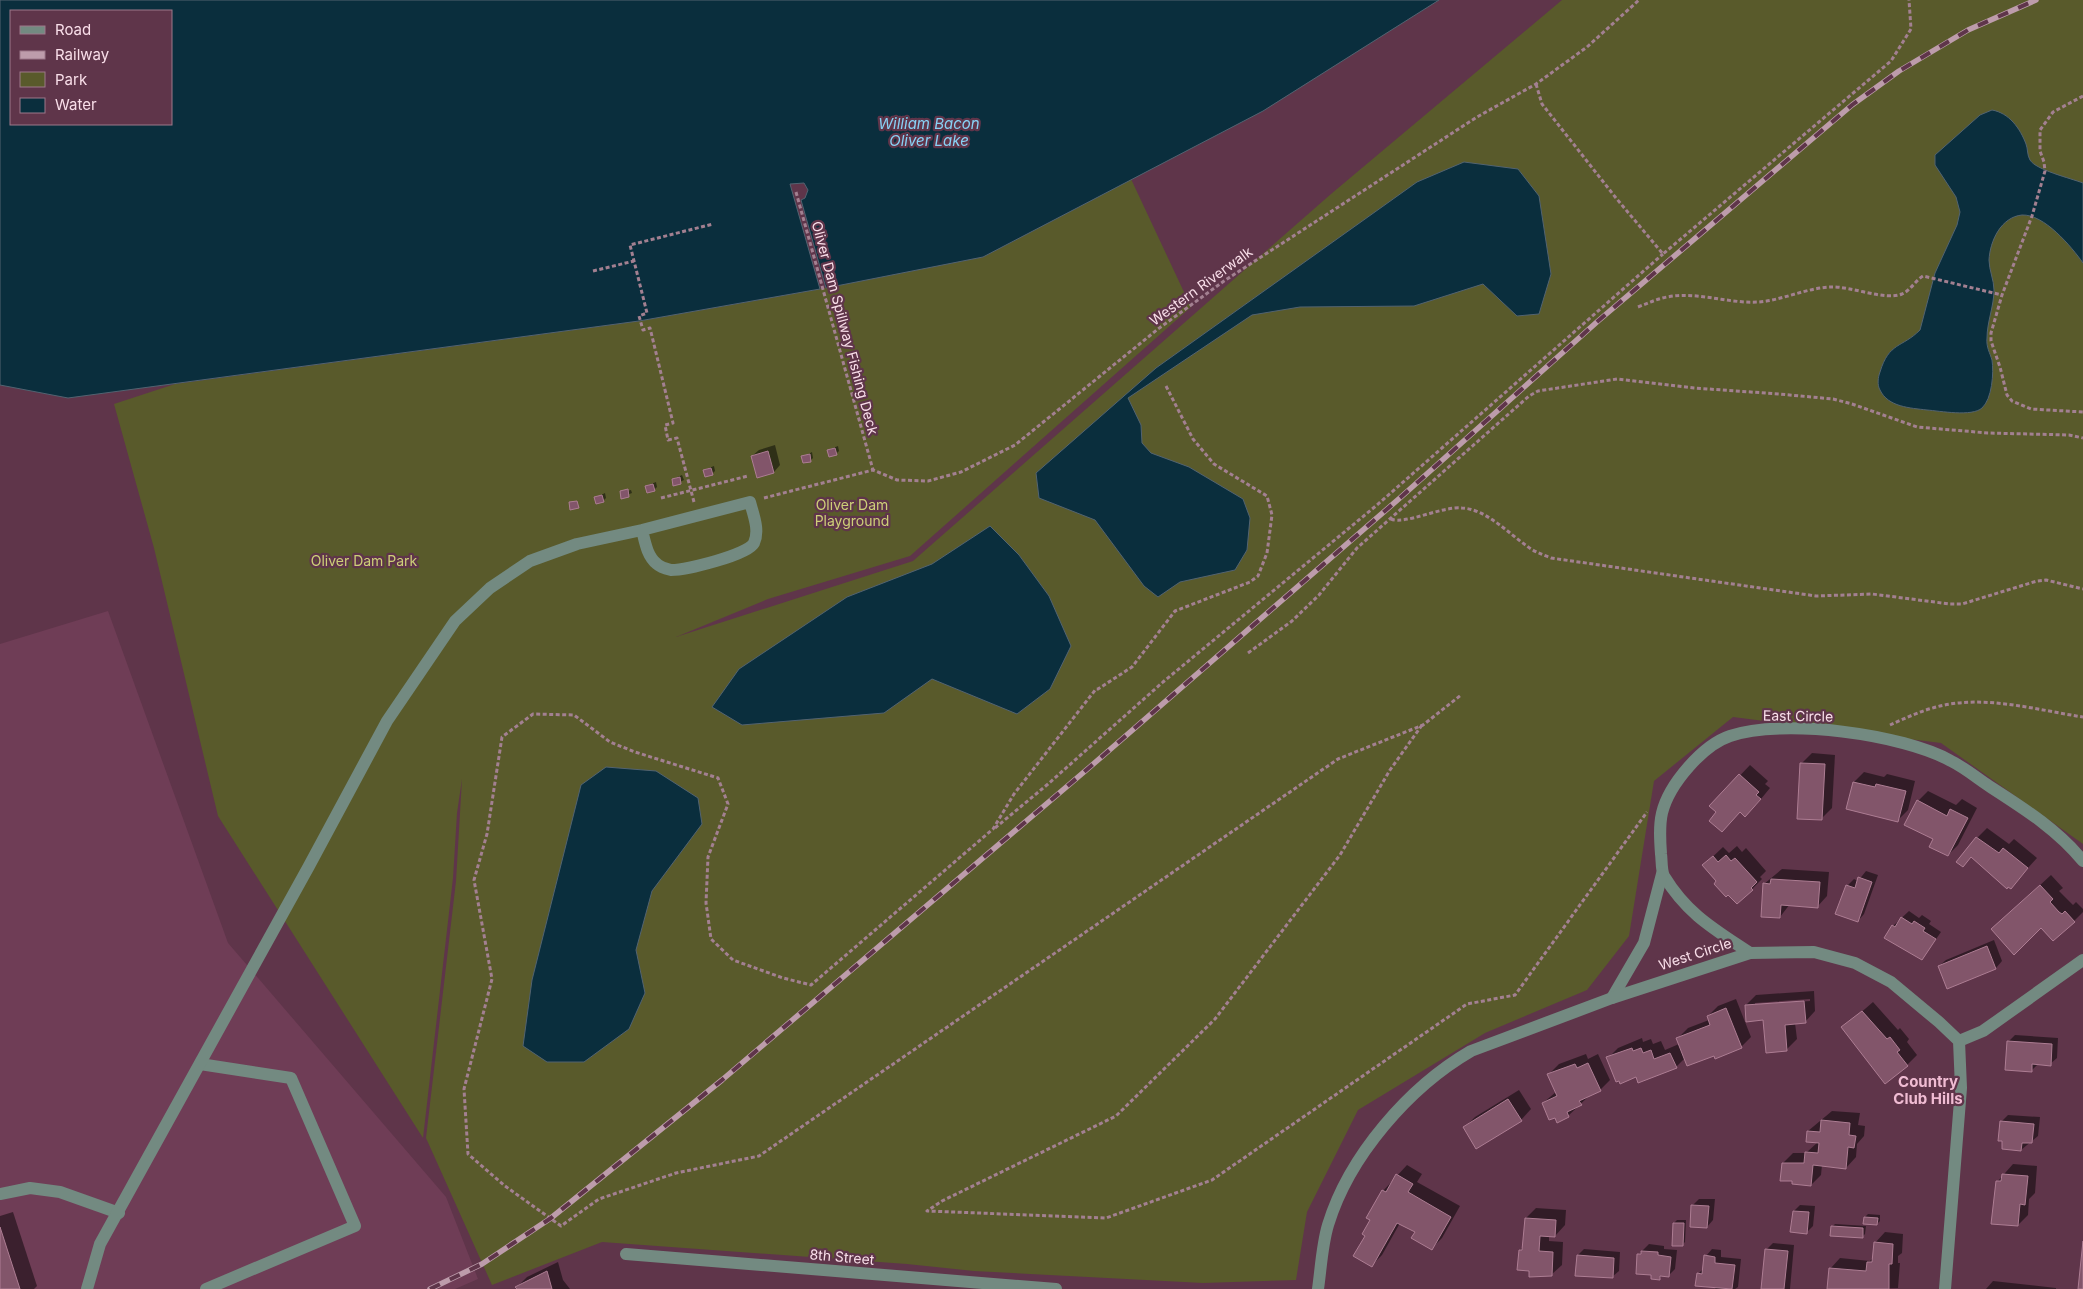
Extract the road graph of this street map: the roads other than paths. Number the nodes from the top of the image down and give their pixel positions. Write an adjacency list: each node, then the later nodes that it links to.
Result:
1 (642, 530): 1 (street); 8 (street)
2 (2083, 860): 3 (street, East Circle)
3 (1662, 874): 4 (street); 6 (street, East Circle)
4 (1750, 953): 6 (street, West Circle); 7 (street, West Circle)
5 (2083, 960): 7 (street)
6 (1612, 998): 15 (street, West Circle)
7 (1959, 1042): 16 (street)
8 (200, 1064): 10 (street); 13 (street)
9 (0, 1194): 10 (street)
10 (119, 1213): 12 (street)
11 (626, 1254): 14 (street, 8th Street)
12 (87, 1289)
13 (206, 1289)
14 (1056, 1289)
15 (1318, 1289)
16 (1945, 1289)

